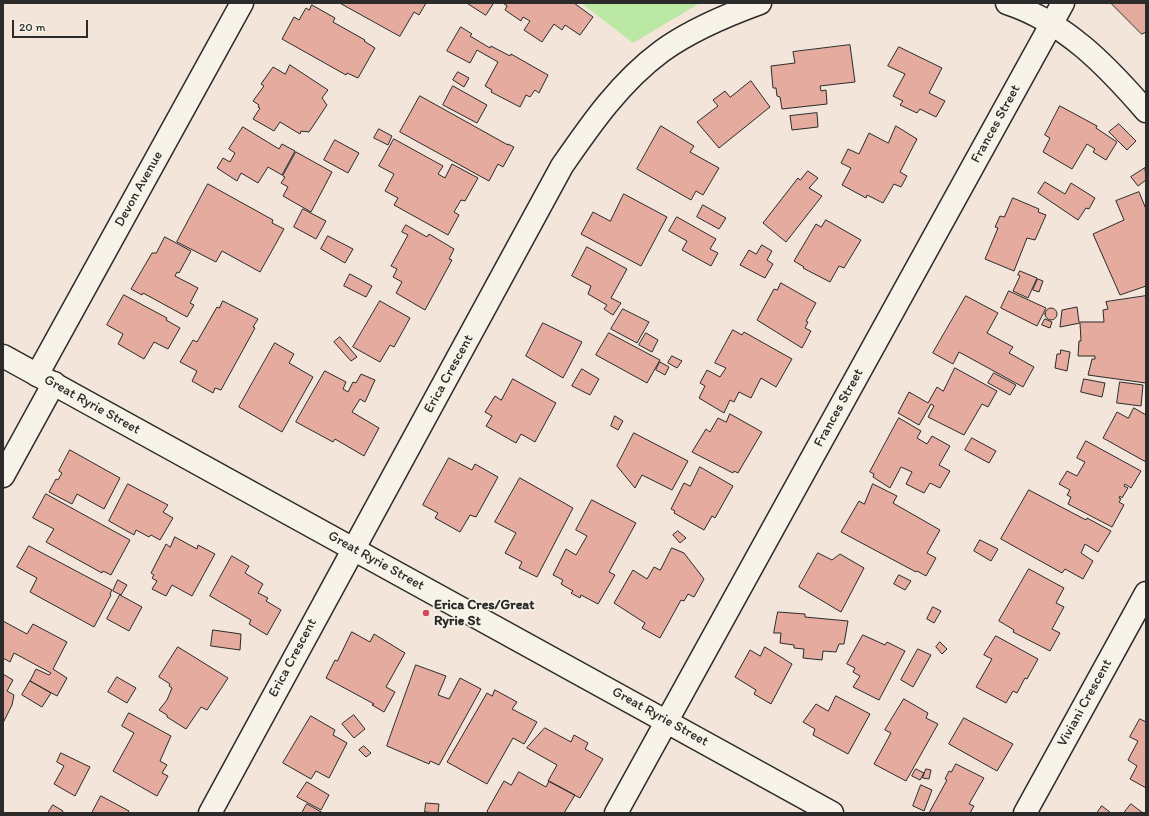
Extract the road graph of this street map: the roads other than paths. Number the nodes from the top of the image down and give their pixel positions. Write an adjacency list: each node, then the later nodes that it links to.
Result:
1 (242, 3): 8 (street, Devon Avenue)
2 (760, 3): 10 (street, Erica Crescent)
3 (1007, 3): 5 (street)
4 (1063, 3): 5 (street, Frances Street)
5 (1051, 23): 6 (street); 12 (street, Frances Street)
6 (1146, 111)
7 (3, 356): 8 (street, Great Ryrie Street)
8 (45, 379): 9 (street, Devon Avenue); 10 (street, Great Ryrie Street)
9 (3, 476)
10 (353, 548): 12 (street, Great Ryrie Street); 13 (street, Erica Crescent)
11 (1146, 593): 16 (street, Viviani Crescent)
12 (667, 721): 14 (street, Frances Street); 15 (street, Great Ryrie Street)
13 (210, 813)
14 (616, 813)
15 (832, 813)
16 (1025, 813)

